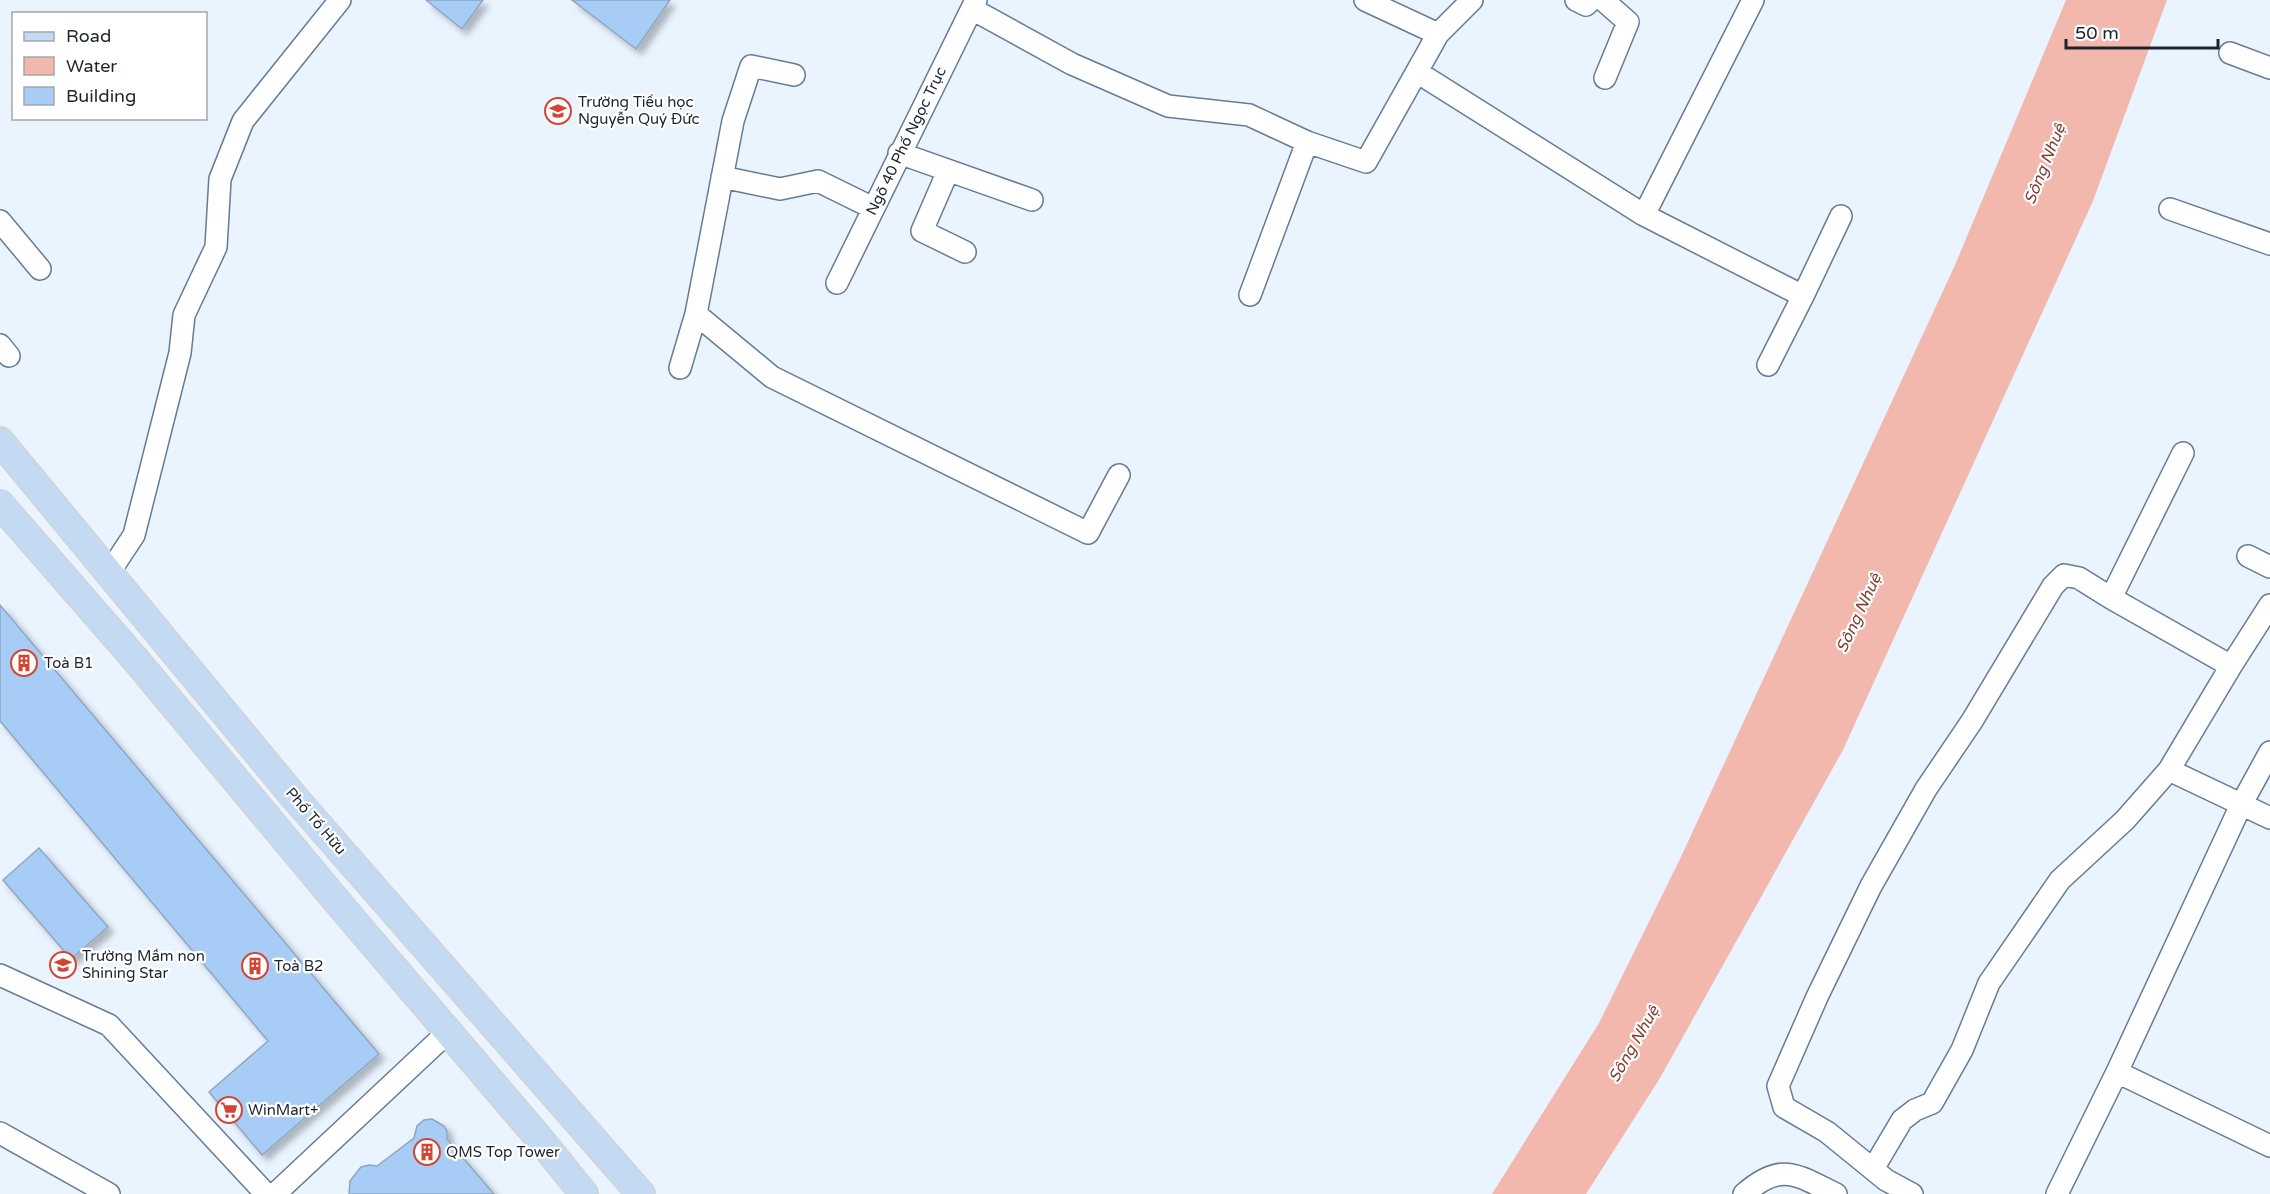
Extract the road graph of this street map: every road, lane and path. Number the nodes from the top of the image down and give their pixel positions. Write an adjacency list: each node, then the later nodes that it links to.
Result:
1 (340, 0): 40 (street)
2 (1365, 0): 9 (street)
3 (1473, 0): 9 (street)
4 (1576, 0): 5 (street)
5 (1591, 0)
6 (1603, 0): 14 (street)
7 (1753, 0): 22 (street)
8 (974, 4): 15 (street); 16 (street, Ngõ 40 Phố Ngọc Trục)
9 (1438, 34): 12 (street)
10 (2230, 53): 11 (street)
11 (2270, 68)
12 (1417, 72): 15 (street); 22 (street)
13 (794, 75): 18 (street)
14 (1605, 78)
15 (1306, 142): 29 (street)
16 (899, 153): 17 (street); 20 (street, Ngõ 40 Phố Ngọc Trục)
17 (948, 171): 19 (street); 26 (street)
18 (722, 177): 20 (street); 31 (street)
19 (1032, 200)
20 (873, 208): 28 (street, Ngõ 40 Phố Ngọc Trục)
21 (2170, 208): 25 (street)
22 (1644, 215): 30 (street)
23 (1841, 216): 30 (street)
24 (0, 221): 27 (street)
25 (2270, 244)
26 (965, 252)
27 (40, 269)
28 (837, 283)
29 (1250, 295)
30 (1803, 296): 32 (street)
31 (696, 314): 33 (street); 36 (street)
32 (1768, 365)
33 (680, 368)
34 (0, 441): 40 (main road, Phố Tố Hữu)
35 (2183, 453): 41 (street)
36 (1119, 476)
37 (0, 504): 49 (main road)
38 (2248, 556): 39 (street)
39 (2270, 567)
40 (109, 573): 48 (main road, Phố Tố Hữu)
41 (2111, 598): 43 (street); 55 (street)
42 (2270, 604): 43 (street)
43 (2230, 666): 45 (street)
44 (2270, 752): 46 (street)
45 (2169, 770): 46 (street); 55 (street)
46 (2241, 805): 47 (street); 52 (street)
47 (2270, 819)
48 (371, 884): 49 (main road); 56 (main road, Phố Tố Hữu)
49 (345, 911): 51 (main road)
50 (0, 975): 58 (street)
51 (448, 1032): 59 (street); 60 (main road)
52 (2117, 1072): 54 (street); 64 (street)
53 (0, 1133): 57 (street)
54 (2268, 1140)
55 (1873, 1169): 63 (street)
56 (635, 1192)
57 (109, 1194)
58 (266, 1194)
59 (275, 1194)
60 (584, 1194)
61 (1744, 1194): 62 (street)
62 (1836, 1194)
63 (1912, 1194)
64 (2057, 1194)

